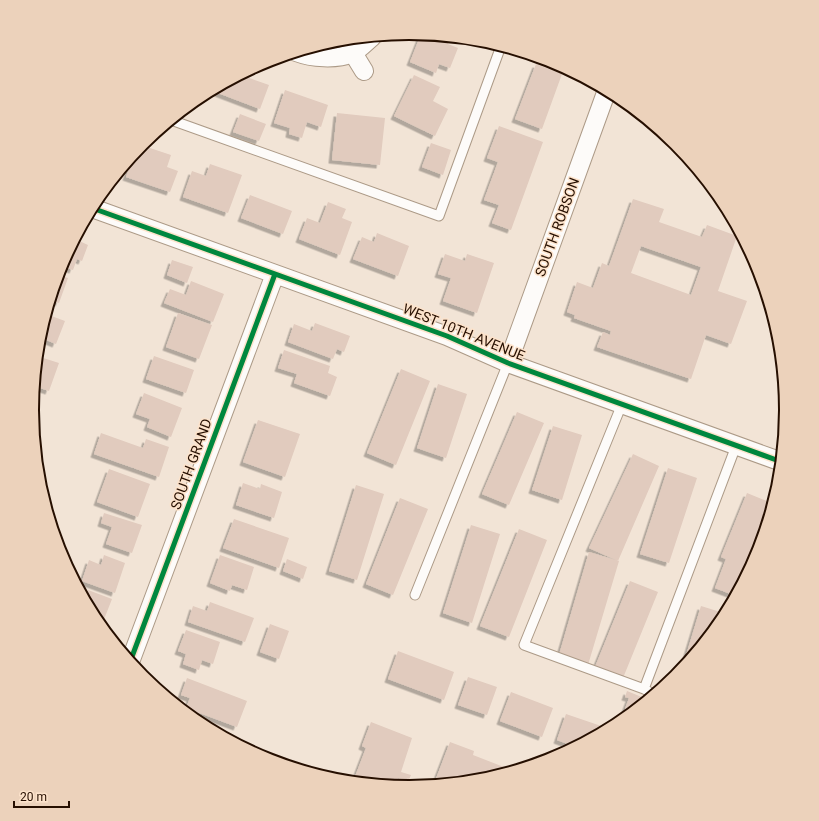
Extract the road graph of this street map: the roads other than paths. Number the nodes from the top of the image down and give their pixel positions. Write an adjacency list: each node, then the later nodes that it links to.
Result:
1 (365, 43): 3 (street)
2 (499, 51): 7 (lane)
3 (353, 53): 4 (street); 5 (street)
4 (306, 55)
5 (364, 71)
6 (605, 96): 10 (street, SOUTH ROBSON)
7 (177, 122)
8 (98, 210): 9 (street, WEST 10TH AVENUE)
9 (275, 274): 10 (street, WEST 10TH AVENUE); 15 (street, SOUTH GRAND)
10 (508, 363): 11 (street, WEST 10TH AVENUE); 14 (lane)
11 (622, 404): 12 (street, WEST 10TH AVENUE); 16 (lane)
12 (736, 446): 13 (street, WEST 10TH AVENUE); 16 (lane)
13 (777, 460)
14 (414, 595)
15 (132, 656)
16 (644, 689): 17 (lane)
17 (650, 692)

